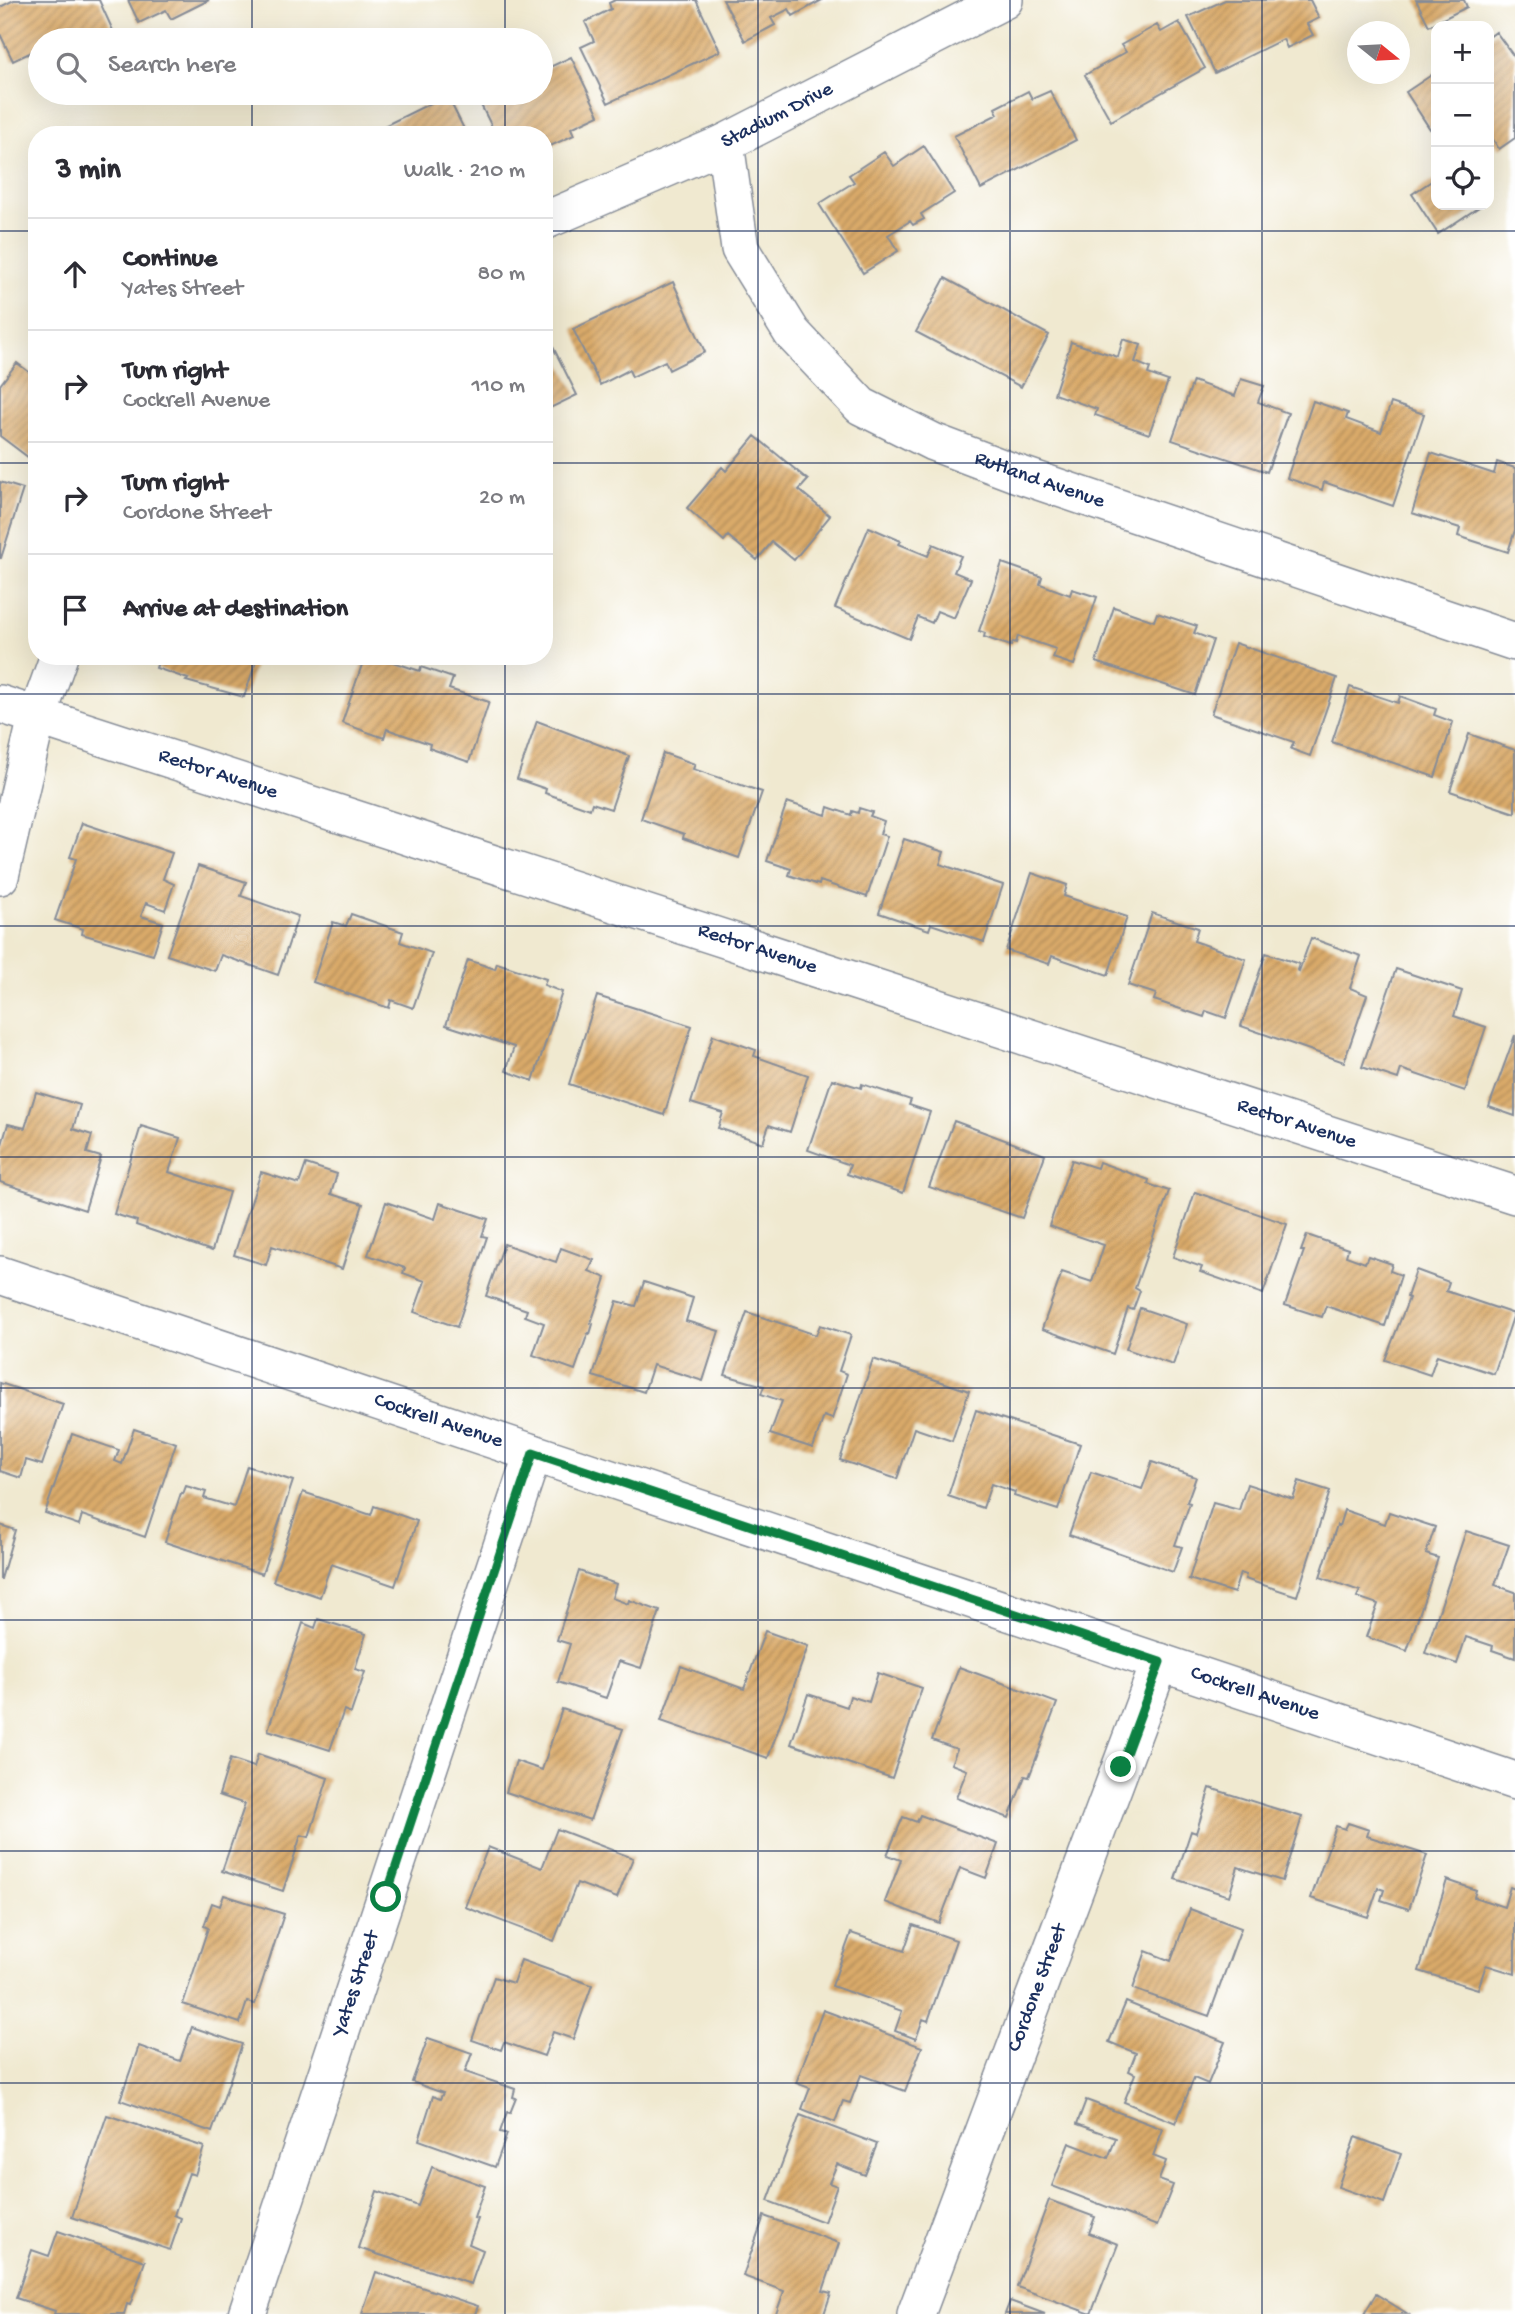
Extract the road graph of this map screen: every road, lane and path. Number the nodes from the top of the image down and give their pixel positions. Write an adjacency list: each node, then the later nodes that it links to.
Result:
1 (1004, 0): 2 (street, Stadium Drive)
2 (725, 143): 3 (street, Stadium Drive); 4 (street, Rutland Avenue)
3 (553, 217)
4 (1515, 642)
5 (56, 665): 7 (street)
6 (0, 704): 7 (street, Rector Avenue)
7 (37, 716): 8 (street); 9 (street, Rector Avenue)
8 (0, 876)
9 (1515, 1195)
10 (0, 1275): 11 (street, Cockrell Avenue)
11 (533, 1453): 12 (street, Cockrell Avenue); 14 (street, Yates Street)
12 (1160, 1662): 13 (street, Cockrell Avenue); 15 (street, Cordone Street)
13 (1515, 1781)
14 (247, 2314)
15 (916, 2314)

